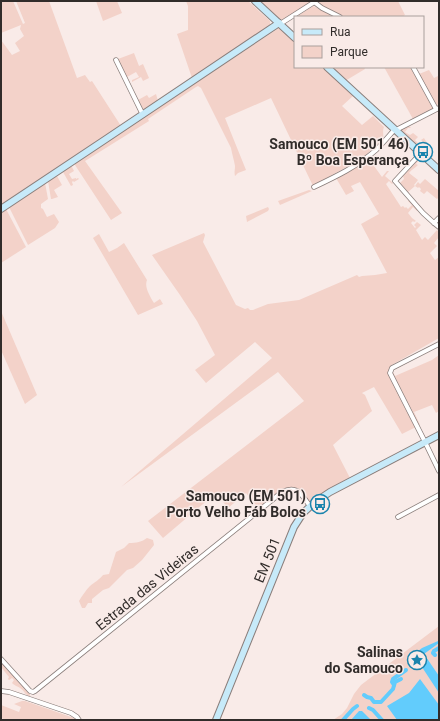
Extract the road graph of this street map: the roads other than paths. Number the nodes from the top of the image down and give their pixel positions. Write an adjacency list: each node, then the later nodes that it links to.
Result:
1 (255, 1): 4 (main road)
2 (315, 2): 3 (street); 4 (street)
3 (338, 16)
4 (280, 24): 5 (main road); 10 (main road)
5 (294, 37)
6 (116, 60): 10 (street)
7 (328, 68): 11 (main road)
8 (414, 68): 9 (street)
9 (437, 108): 11 (street)
10 (143, 115): 15 (main road)
11 (396, 129): 12 (main road); 14 (street)
12 (421, 153): 13 (main road); 17 (street)
13 (439, 170)
14 (314, 187)
15 (1, 209)
16 (439, 218): 17 (street)
17 (434, 223): 18 (street)
18 (439, 227)
19 (439, 344): 21 (street)
20 (439, 435): 21 (main road, EM 501 / EM 501)
21 (425, 442): 22 (street); 24 (main road, EM 501 / EM 501)
22 (439, 471)
23 (439, 495): 25 (street)
24 (310, 506): 26 (street, Estrada das Videiras); 29 (main road, EM 501 / EM 501)
25 (398, 517)
26 (1, 659)
27 (1, 691): 28 (street)
28 (79, 720)
29 (216, 720)

